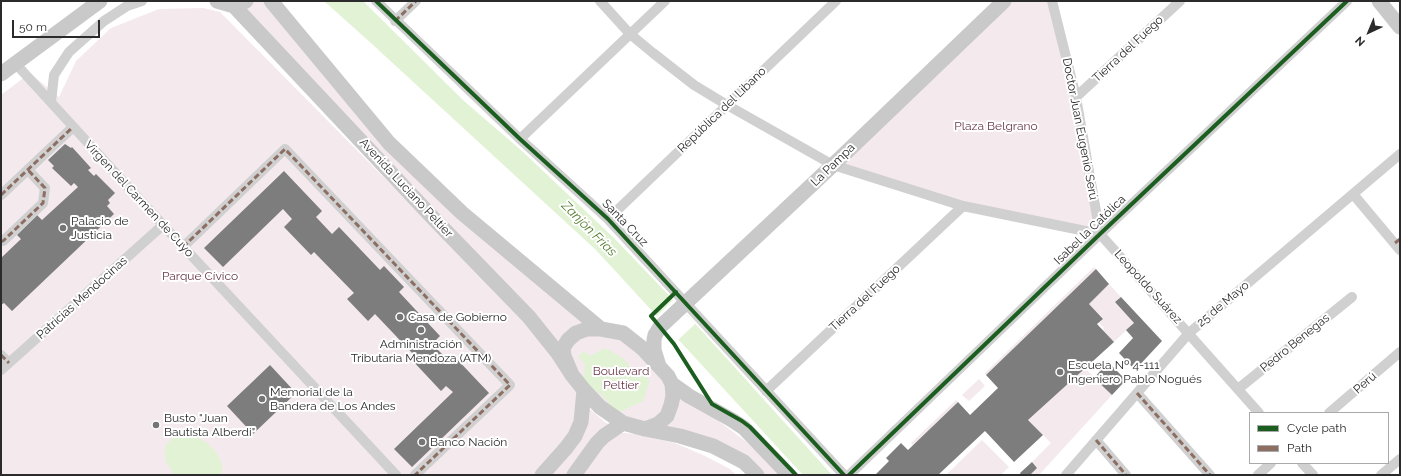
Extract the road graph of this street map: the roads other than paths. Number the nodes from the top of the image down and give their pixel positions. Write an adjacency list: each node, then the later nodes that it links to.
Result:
1 (100, 1): 19 (main road)
2 (142, 1): 22 (street)
3 (217, 1): 15 (main road)
4 (271, 1): 41 (main road, Avenida Luciano Peltier)
5 (376, 1): 16 (street, Santa Cruz)
6 (416, 1): 16 (street)
7 (600, 1): 18 (street)
8 (665, 1): 18 (street)
9 (836, 1): 23 (street, República del Libano)
10 (1004, 1): 27 (main road, La Pampa)
11 (1052, 1): 21 (street, Doctor Juan Eugenio Serú)
12 (1180, 1): 21 (street, Tierra del Fuego)
13 (1347, 1): 34 (street, Isabel la Católica)
14 (1379, 1): 17 (main road)
15 (240, 3): 48 (main road, Avenida Luciano Peltier)
16 (395, 21): 25 (street, Santa Cruz)
17 (1400, 26)
18 (630, 34): 23 (street); 25 (street)
19 (15, 63): 20 (main road); 22 (street, Virgen del Carmen de Cuyo)
20 (1, 74)
21 (1076, 97): 34 (street, Doctor Juan Eugenio Serú)
22 (51, 102): 24 (street, Virgen del Carmen de Cuyo)
23 (727, 105): 27 (street); 32 (street, República del Libano)
24 (73, 128): 28 (street); 33 (street, Virgen del Carmen de Cuyo)
25 (520, 138): 32 (street, Santa Cruz)
26 (1400, 154): 29 (street, 25 de Mayo)
27 (833, 165): 31 (street); 39 (main road, La Pampa)
28 (28, 170): 30 (street); 35 (street)
29 (1353, 194): 36 (street); 43 (street, 25 de Mayo)
30 (1, 195)
31 (963, 206): 34 (street); 52 (street, Tierra del Fuego)
32 (608, 219): 39 (street, Santa Cruz)
33 (163, 225): 37 (street, Virgen del Carmen de Cuyo); 47 (street, Patricias Mendocinas)
34 (1100, 234): 43 (street, Leopoldo Suárez); 69 (street, Isabel la Católica)
35 (1, 241)
36 (1398, 244)
37 (183, 247): 62 (street, Virgen del Carmen de Cuyo); 63 (street)
38 (1352, 297): 50 (street, Pedro Benegas)
39 (683, 306): 40 (main road, La Pampa); 52 (street, Santa Cruz)
40 (662, 326): 42 (main road, La Pampa); 46 (main road, La Pampa)
41 (601, 329): 42 (main road); 48 (main road)
42 (623, 333): 46 (main road)
43 (1189, 333): 50 (street, Leopoldo Suárez); 53 (street, 25 de Mayo)
44 (1400, 352): 55 (street, Perú)
45 (1, 355): 47 (street)
46 (659, 366): 49 (main road)
47 (5, 367)
48 (572, 375): 51 (main road)
49 (672, 384): 57 (main road); 67 (main road)
50 (1238, 389): 54 (street, Leopoldo Suárez)
51 (584, 390): 56 (main road); 64 (main road)
52 (766, 391): 68 (street, Santa Cruz)
53 (1137, 393): 58 (street, 25 de Mayo); 72 (street)
54 (1257, 412)
55 (1330, 412)
56 (624, 423): 57 (main road); 65 (main road)
57 (645, 429): 66 (main road)
58 (1096, 440): 70 (street, 25 de Mayo); 71 (street)
59 (1400, 459): 75 (street)
60 (1270, 464): 73 (street)
61 (1303, 464): 74 (street)
62 (396, 475)
63 (415, 475)
64 (542, 475)
65 (574, 475)
66 (757, 475)
67 (789, 475)
68 (844, 475)
69 (849, 475)
70 (1066, 475)
71 (1126, 475)
72 (1210, 475)
73 (1258, 475)
74 (1313, 475)
75 (1381, 475)

